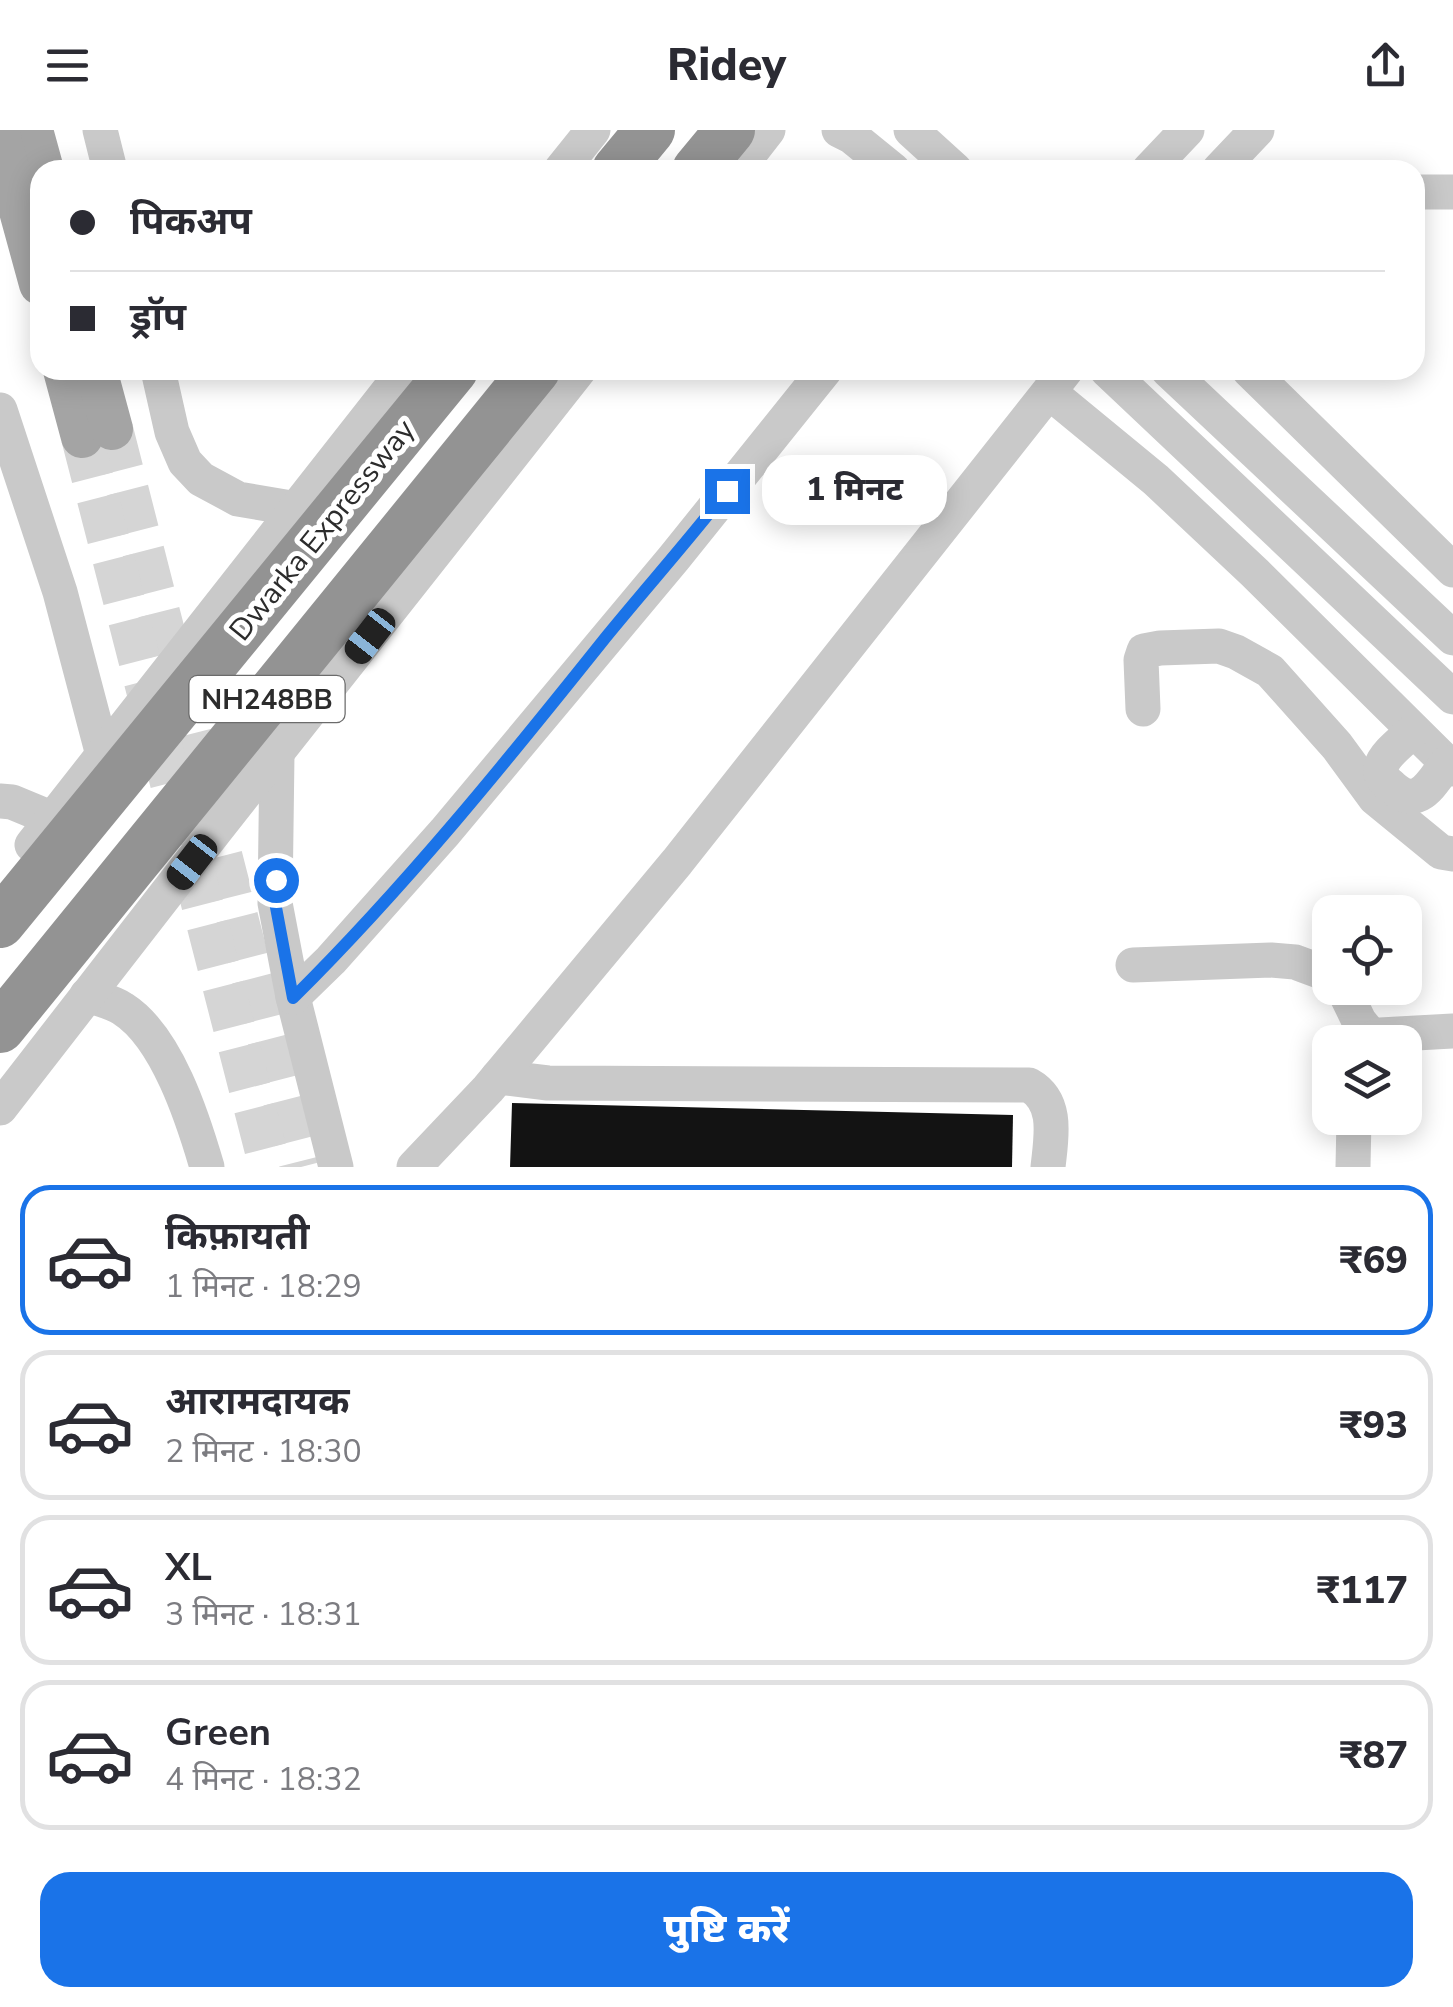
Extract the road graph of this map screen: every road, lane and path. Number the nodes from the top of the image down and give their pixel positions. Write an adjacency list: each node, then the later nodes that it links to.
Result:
1 (32, 130): 12 (main road)
2 (100, 130): 13 (street)
3 (593, 130): 14 (street)
4 (650, 130): 15 (highway)
5 (730, 130): 16 (highway)
6 (768, 130): 17 (street)
7 (839, 130): 18 (street)
8 (911, 130): 19 (street)
9 (1187, 130): 20 (street)
10 (1257, 130): 21 (street)
11 (0, 138): 24 (main road)
12 (40, 160)
13 (108, 160)
14 (569, 160)
15 (625, 160)
16 (705, 160)
17 (745, 160)
18 (881, 160)
19 (944, 160)
20 (1158, 160)
21 (1229, 160)
22 (1425, 192): 23 (street)
23 (1453, 192)
24 (30, 248)
25 (69, 380): 26 (main road)
26 (96, 380)
27 (160, 380): 38 (street)
28 (397, 380): 38 (street)
29 (445, 380): 52 (highway, Dwarka Expressway / NH248BB)
30 (526, 380): 57 (highway, NH248BB)
31 (571, 380): 44 (street)
32 (817, 380): 56 (street)
33 (1117, 380): 41 (street)
34 (1179, 380): 40 (street)
35 (1259, 380): 39 (street)
36 (1057, 381): 43 (street); 60 (street)
37 (0, 410): 45 (street)
38 (297, 509): 45 (street)
39 (1453, 570)
40 (1453, 638)
41 (1453, 701): 43 (street)
42 (1143, 709): 47 (street)
43 (1416, 734): 46 (street); 47 (street)
44 (277, 754): 55 (street); 56 (street)
45 (104, 755): 49 (street)
46 (1450, 766): 47 (street)
47 (1381, 791): 50 (street)
48 (0, 801): 49 (street)
49 (53, 819): 51 (street)
50 (1453, 854)
51 (0, 887)
52 (0, 923)
53 (1133, 965): 54 (street)
54 (1312, 968)
55 (87, 994): 61 (street); 63 (street)
56 (293, 998): 64 (street)
57 (0, 1028)
58 (1453, 1030): 59 (street)
59 (1422, 1034)
60 (498, 1077): 65 (street); 66 (street)
61 (0, 1108)
62 (1354, 1135): 67 (street)
63 (208, 1167)
64 (336, 1167)
65 (414, 1167)
66 (1048, 1167)
67 (1353, 1167)

